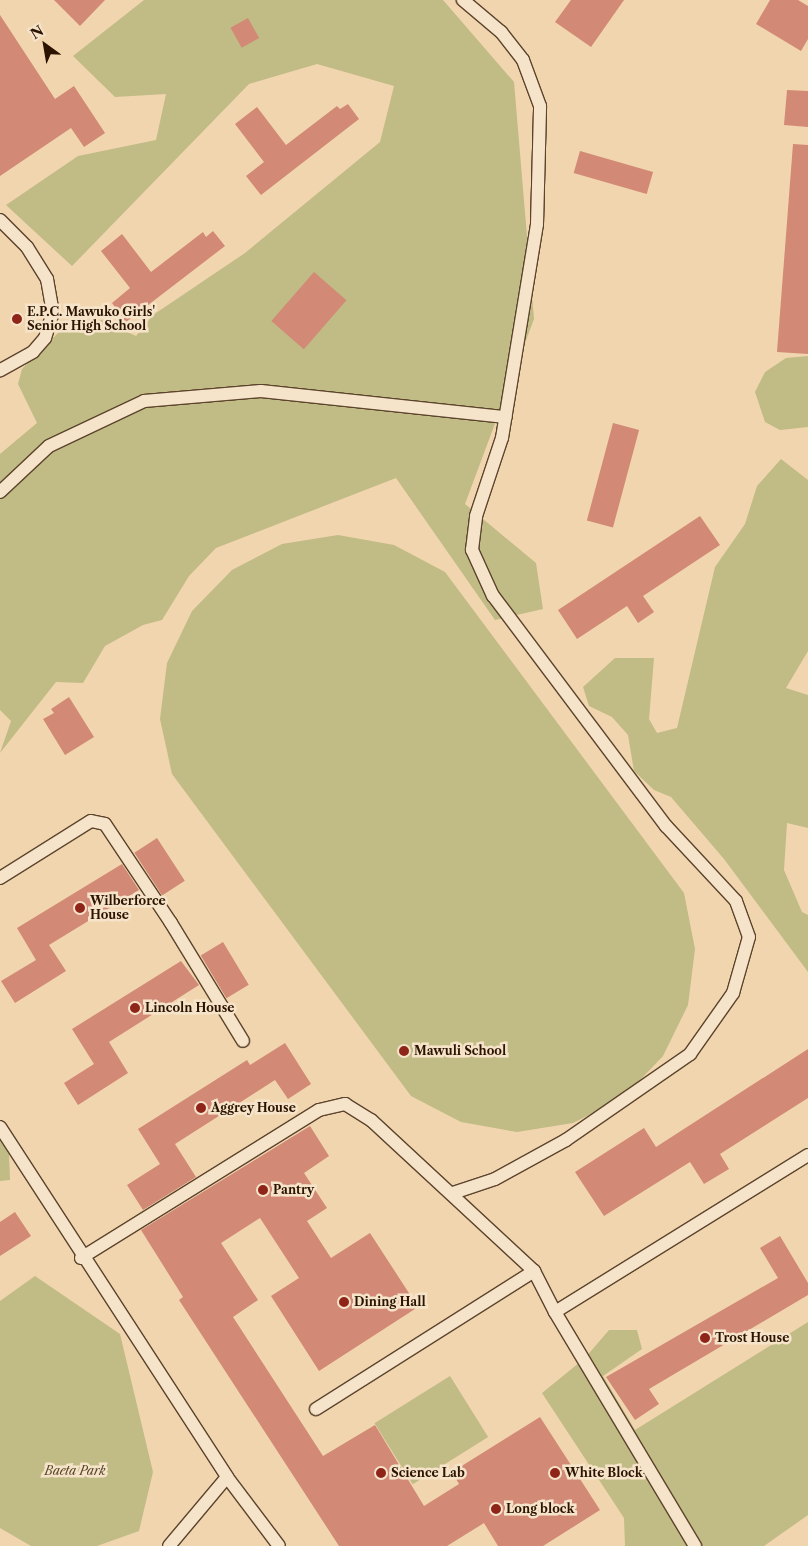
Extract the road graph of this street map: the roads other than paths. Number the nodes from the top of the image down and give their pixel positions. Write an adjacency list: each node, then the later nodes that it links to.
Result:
1 (463, 0): 4 (lane)
2 (0, 220): 3 (lane)
3 (0, 370)
4 (506, 417): 5 (lane); 10 (lane)
5 (0, 492)
6 (0, 878): 7 (lane)
7 (243, 1041)
8 (0, 1127): 11 (lane)
9 (808, 1155): 13 (lane)
10 (453, 1193): 11 (lane); 12 (lane)
11 (81, 1258): 15 (lane)
12 (534, 1271): 13 (lane); 14 (lane)
13 (555, 1312): 18 (lane)
14 (316, 1409)
15 (227, 1477): 16 (lane); 17 (lane)
16 (169, 1546)
17 (279, 1546)
18 (695, 1546)

